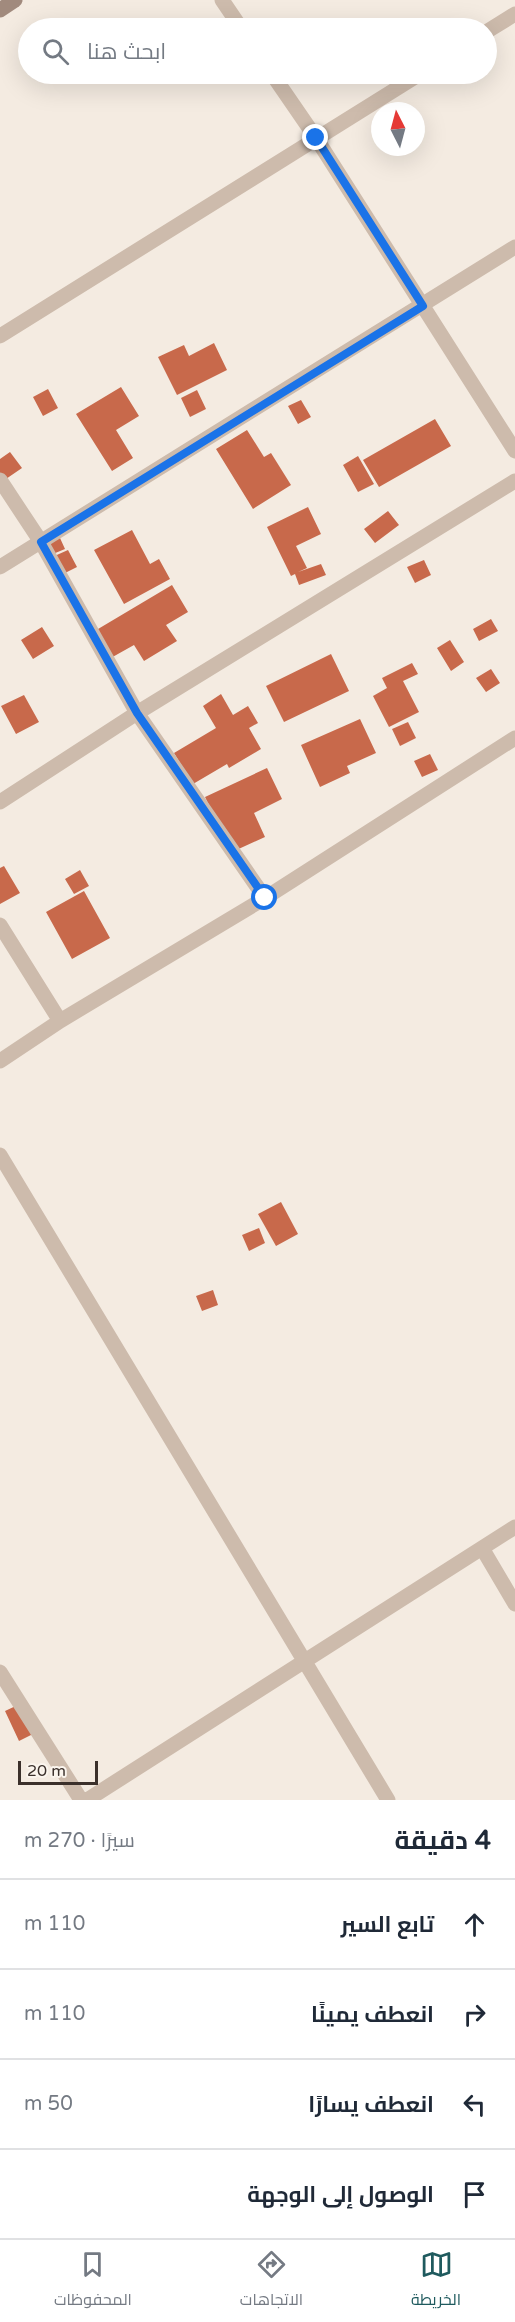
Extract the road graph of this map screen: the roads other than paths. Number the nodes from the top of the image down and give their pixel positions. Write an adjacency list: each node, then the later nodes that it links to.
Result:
1 (15, 0): 3 (street)
2 (222, 0): 5 (street)
3 (0, 10)
4 (515, 14): 6 (street)
5 (234, 18)
6 (497, 25)
7 (279, 84): 9 (street)
8 (404, 84): 9 (street)
9 (316, 138): 11 (street); 12 (street)
10 (515, 247): 11 (street)
11 (423, 306): 13 (street); 16 (street)
12 (0, 336)
13 (515, 451)
14 (0, 480): 16 (street)
15 (515, 481): 18 (street)
16 (41, 542): 17 (street); 18 (street)
17 (0, 567)
18 (137, 713): 20 (street); 21 (street)
19 (515, 738): 21 (street)
20 (0, 802)
21 (265, 898): 23 (street)
22 (0, 925): 23 (street)
23 (60, 1020): 24 (street)
24 (0, 1061)
25 (0, 1155): 29 (street)
26 (515, 1527): 27 (street)
27 (482, 1548): 28 (street); 29 (street)
28 (515, 1604)
29 (304, 1662): 32 (street); 33 (street)
30 (0, 1672): 31 (street)
31 (81, 1800)
32 (87, 1800)
33 (387, 1800)

